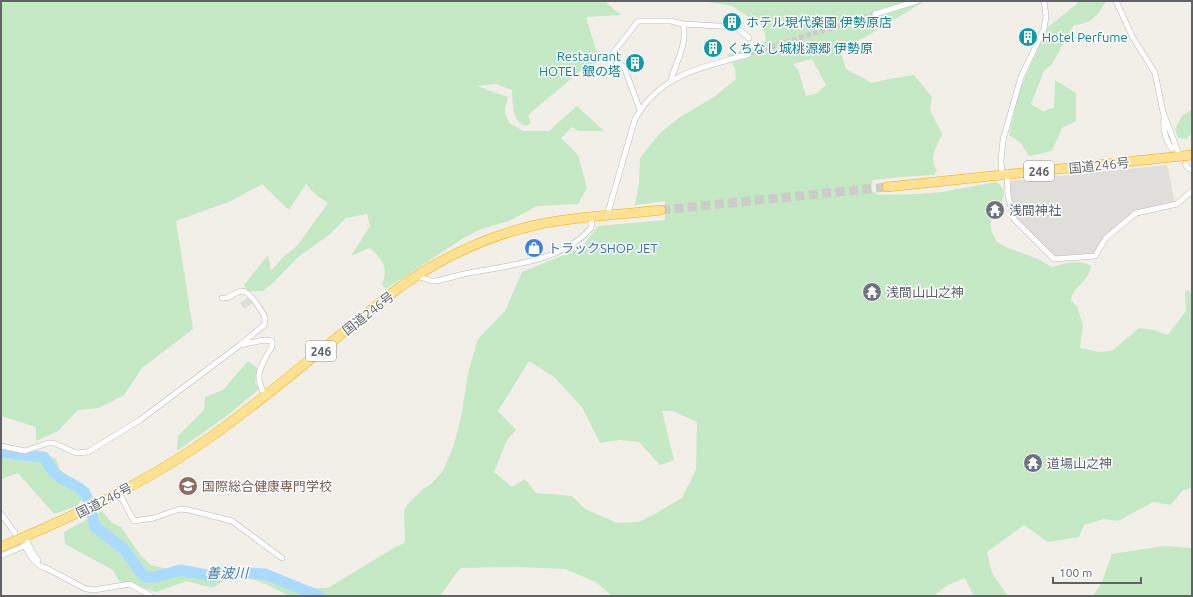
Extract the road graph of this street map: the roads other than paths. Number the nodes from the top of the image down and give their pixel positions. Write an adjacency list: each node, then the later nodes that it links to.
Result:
1 (917, 1): 4 (street)
2 (1044, 1): 14 (street)
3 (1116, 1): 10 (street)
4 (875, 14)
5 (683, 24): 6 (street); 8 (street); 9 (street)
6 (749, 38)
7 (749, 54): 8 (street)
8 (671, 80): 9 (street)
9 (640, 110): 18 (street)
10 (1164, 115): 11 (street); 12 (street)
11 (1172, 149)
12 (1188, 158): 13 (street); 14 (highway, 国道246号 / 246)
13 (1192, 170)
14 (1004, 175): 15 (highway, 国道246号 / 246); 16 (street)
15 (887, 187)
16 (1192, 191)
17 (661, 210): 18 (highway, 国道246号 / 246)
18 (607, 216): 19 (highway, 国道246号 / 246)
19 (592, 217): 20 (highway, 国道246号 / 246); 20 (street)
20 (416, 276): 23 (highway, 国道246号 / 246)
21 (222, 298): 22 (street)
22 (240, 345): 23 (street); 24 (street)
23 (265, 396): 25 (highway, 国道246号 / 246)
24 (1, 446)
25 (119, 493): 28 (highway, 国道246号 / 246); 31 (street)
26 (1, 514): 27 (street)
27 (15, 533)
28 (24, 543): 29 (highway, 国道246号 / 246); 30 (street); 32 (street); 32 (street)
29 (1, 547)
30 (1, 556)
31 (282, 558)
32 (46, 568): 33 (street)
33 (151, 596)

